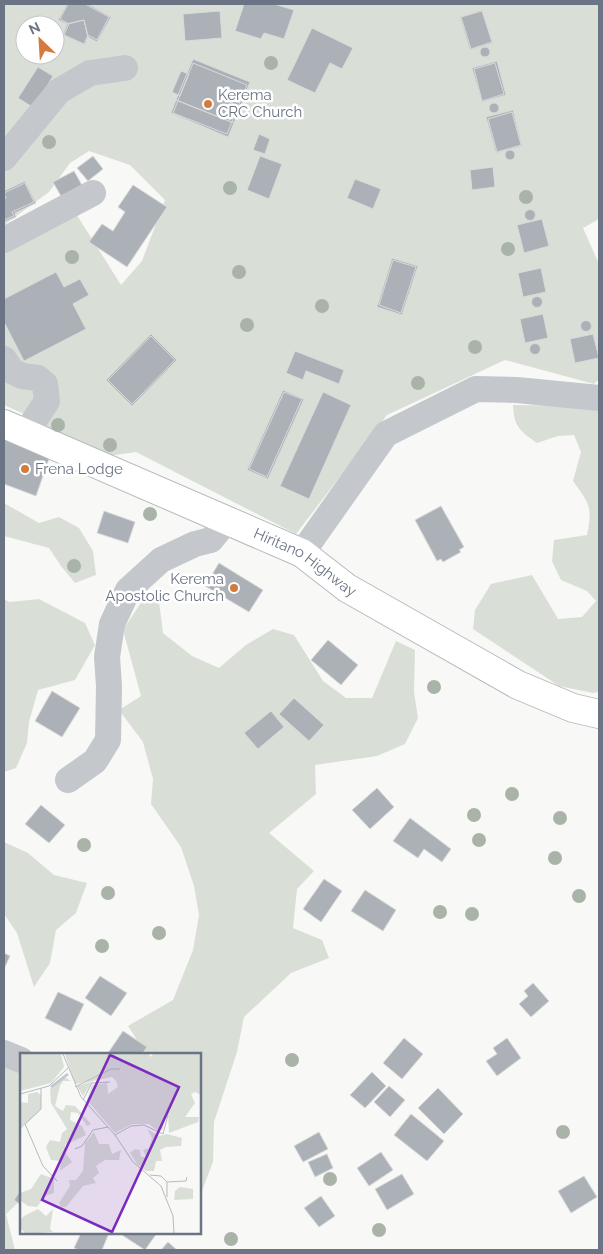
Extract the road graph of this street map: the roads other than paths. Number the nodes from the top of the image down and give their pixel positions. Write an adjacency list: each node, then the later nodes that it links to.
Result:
1 (125, 68): 2 (street)
2 (4, 158)
3 (93, 193): 4 (street)
4 (4, 240)
5 (4, 359): 7 (street)
6 (599, 398): 9 (street)
7 (15, 428): 8 (highway, Hiritano Highway)
8 (227, 520): 9 (highway, Hiritano Highway); 11 (street)
9 (302, 553): 10 (highway, Hiritano Highway)
10 (599, 714)
11 (68, 780)
12 (4, 1053): 13 (street)
13 (20, 1060)

